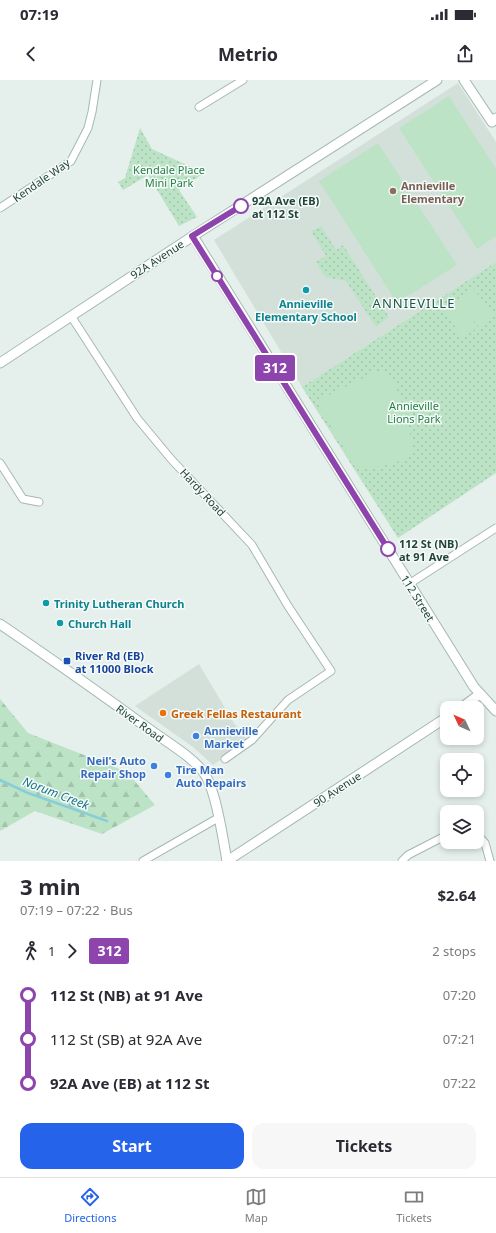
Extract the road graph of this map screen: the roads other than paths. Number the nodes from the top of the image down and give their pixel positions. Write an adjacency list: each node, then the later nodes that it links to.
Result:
1 (97, 80): 7 (street, Kendale Way)
2 (243, 80): 5 (street)
3 (437, 80): 8 (street, 92A Avenue)
4 (464, 80): 6 (street)
5 (198, 108)
6 (495, 123)
7 (0, 208)
8 (192, 236): 9 (street, 92A Avenue); 14 (street, 112 Street)
9 (71, 316): 10 (street, 92A Avenue); 20 (street, Hardy Road)
10 (0, 363)
11 (0, 463): 12 (street)
12 (39, 502)
13 (496, 528): 14 (street)
14 (409, 584): 16 (street, 112 Street)
15 (0, 624): 21 (street, River Road)
16 (480, 694): 17 (street); 18 (street, 112 Street)
17 (470, 701)
18 (496, 711)
19 (440, 722): 25 (street, 90 Avenue)
20 (225, 759)
21 (218, 818): 24 (street); 25 (street, River Road)
22 (440, 839): 26 (street)
23 (484, 842): 27 (street)
24 (143, 861)
25 (227, 861)
26 (402, 861)
27 (490, 861)

